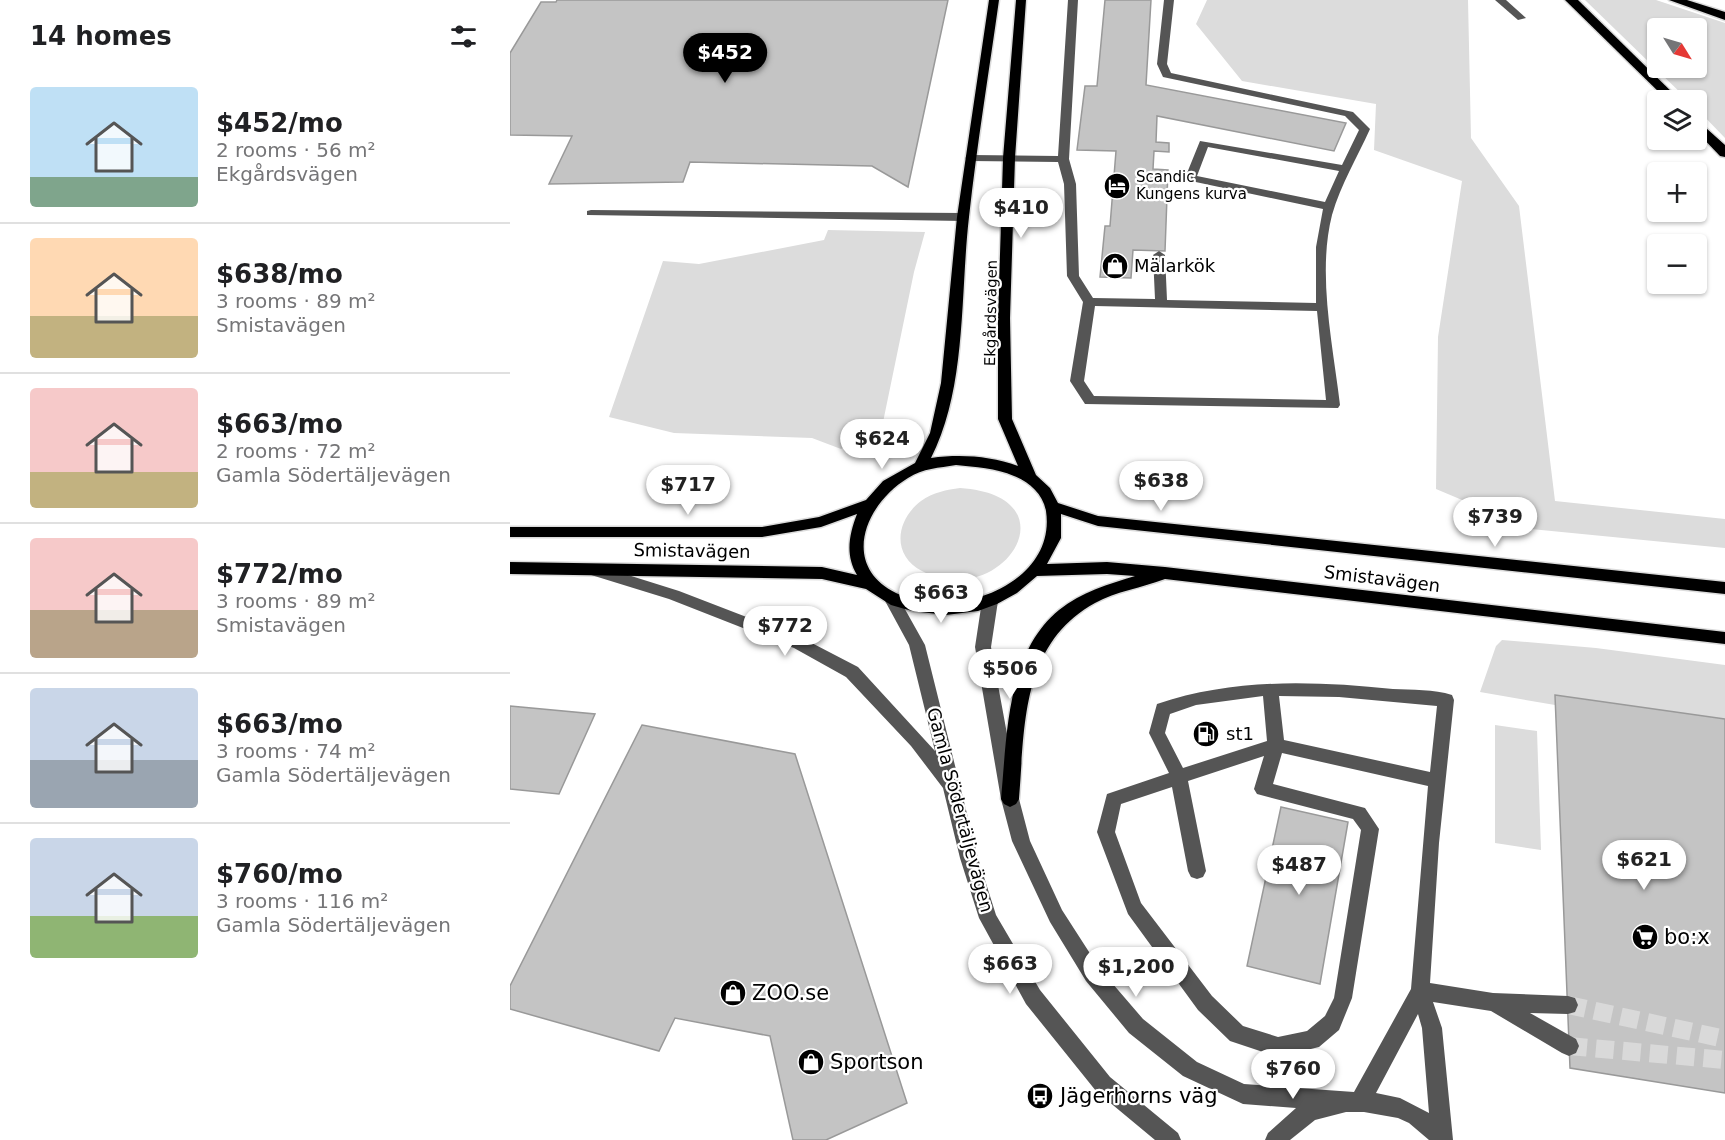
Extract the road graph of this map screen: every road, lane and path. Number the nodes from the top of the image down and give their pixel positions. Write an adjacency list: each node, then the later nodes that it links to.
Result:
1 (994, 0): 14 (main road, Ekgårdsvägen)
2 (1021, 0): 15 (main road, Ekgårdsvägen)
3 (1073, 0): 16 (street)
4 (1169, 0): 17 (street)
5 (1500, 0): 10 (street)
6 (1571, 0): 11 (highway)
7 (1675, 0): 9 (highway)
8 (1688, 0): 9 (highway)
9 (1725, 15)
10 (1521, 18)
11 (1664, 90)
12 (1707, 134): 13 (highway)
13 (1725, 153)
14 (971, 158): 15 (street); 20 (main road, Ekgårdsvägen)
15 (1009, 158): 16 (street); 26 (main road, Ekgårdsvägen)
16 (1063, 159): 22 (street)
17 (1347, 169): 18 (street); 18 (street)
18 (1330, 207): 24 (street)
19 (591, 213): 20 (street)
20 (963, 217): 25 (main road, Ekgårdsvägen)
21 (1159, 255): 23 (street)
22 (1089, 302): 23 (street); 24 (street)
23 (1161, 304): 24 (street)
24 (1324, 307)
25 (920, 466): 26 (main road); 27 (main road)
26 (1030, 478): 28 (main road)
27 (867, 505): 29 (main road, Smistavägen); 34 (main road)
28 (1055, 507): 32 (main road); 35 (main road, Smistavägen)
29 (510, 532)
30 (510, 568): 31 (main road, Smistavägen)
31 (591, 569): 34 (main road, Smistavägen); 43 (street)
32 (1033, 570): 33 (main road, Smistavägen); 37 (main road)
33 (1165, 573): 38 (main road, Smistavägen); 44 (main road)
34 (871, 584): 36 (main road)
35 (1725, 588)
36 (892, 599): 37 (main road); 43 (street, Gamla Södertäljevägen)
37 (990, 601): 44 (street)
38 (1725, 638)
39 (1269, 691): 40 (street); 41 (street); 42 (street)
40 (1276, 745): 41 (street); 41 (street); 42 (street)
41 (1179, 777): 45 (street)
42 (1438, 781): 46 (street)
43 (952, 788): 52 (street, Gamla Södertäljevägen)
44 (1010, 799): 50 (street)
45 (1197, 871)
46 (1420, 991): 47 (street); 50 (street); 51 (street)
47 (1493, 1002): 48 (street); 49 (street)
48 (1568, 1005)
49 (1569, 1046)
50 (1351, 1101): 51 (street); 53 (street)
51 (1442, 1138)
52 (1171, 1140)
53 (1275, 1140)

